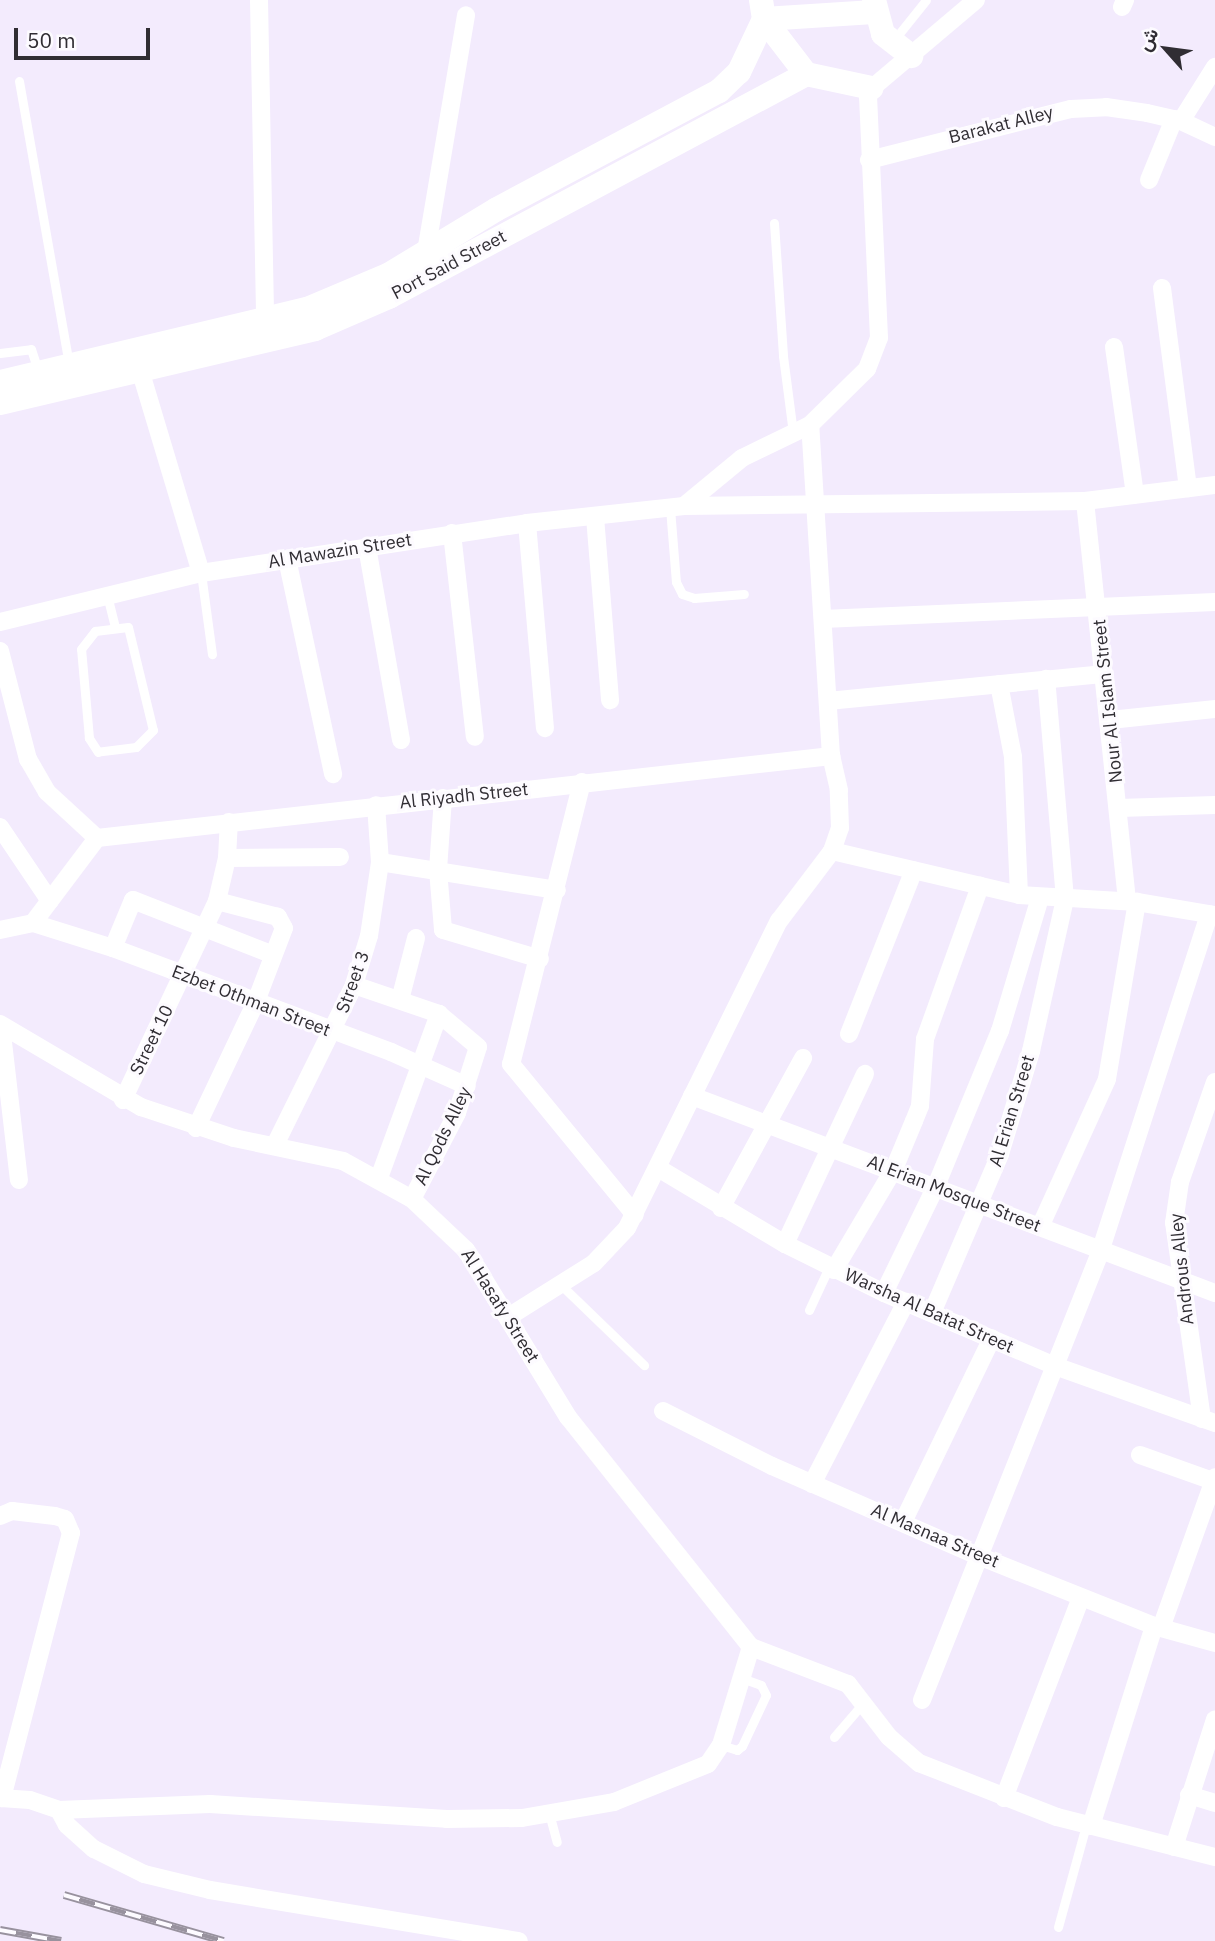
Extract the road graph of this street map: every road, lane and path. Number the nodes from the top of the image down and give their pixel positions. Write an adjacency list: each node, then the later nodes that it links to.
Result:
1 (259, 0): 19 (street)
2 (926, 0): 7 (lane)
3 (976, 0): 7 (street)
4 (874, 6): 5 (main road); 7 (main road)
5 (763, 10): 9 (main road); 17 (main road, Port Said Street)
6 (466, 15): 17 (street)
7 (901, 50): 11 (street)
8 (1215, 66): 12 (street)
9 (806, 74): 11 (main road); 24 (main road, Port Said Street)
10 (19, 81): 22 (lane)
11 (872, 88): 14 (street)
12 (1178, 120): 13 (street, Barakat Alley); 14 (street, Barakat Alley); 15 (street)
13 (1215, 136)
14 (869, 160): 27 (street)
15 (1149, 180)
16 (774, 223): 28 (lane)
17 (426, 252): 19 (main road, Port Said Street)
18 (1162, 288): 30 (street)
19 (265, 320): 22 (main road, Port Said Street)
20 (1114, 347): 31 (street)
21 (0, 353): 23 (lane)
22 (69, 366): 23 (main road, Port Said Street)
23 (39, 373): 25 (main road, Port Said Street)
24 (141, 373): 26 (main road, Port Said Street); 40 (street)
25 (0, 382)
26 (0, 403)
27 (810, 425): 28 (street); 34 (street)
28 (794, 435): 33 (street)
29 (1215, 485): 30 (street, Al Mawazin Street)
30 (1188, 488): 31 (street, Al Mawazin Street)
31 (1135, 495): 32 (street, Al Mawazin Street)
32 (1085, 501): 34 (street, Al Mawazin Street); 44 (street, Nour Al Islam Street)
33 (677, 507): 34 (street, Al Mawazin Street); 35 (street, Al Mawazin Street); 42 (lane)
34 (816, 507): 45 (street)
35 (595, 517): 36 (street, Al Mawazin Street); 53 (street)
36 (527, 523): 37 (street, Al Mawazin Street); 57 (street)
37 (452, 533): 38 (street, Al Mawazin Street); 58 (street)
38 (367, 547): 39 (street, Al Mawazin Street); 59 (street)
39 (287, 559): 40 (street, Al Mawazin Street); 61 (street)
40 (201, 573): 41 (street, Al Mawazin Street); 49 (lane)
41 (107, 594): 46 (street, Al Mawazin Street); 47 (lane)
42 (744, 594)
43 (1215, 602): 44 (street)
44 (1098, 604): 45 (street); 50 (street, Nour Al Islam Street)
45 (823, 618): 54 (street)
46 (0, 622)
47 (115, 628): 47 (lane)
48 (0, 651): 69 (street)
49 (212, 654)
50 (1105, 674): 51 (street); 56 (street, Nour Al Islam Street)
51 (1046, 679): 52 (street); 80 (street, Al Erian Street)
52 (999, 684): 54 (street); 78 (street)
53 (610, 700)
54 (828, 701): 60 (street)
55 (1215, 709): 56 (street)
56 (1110, 720): 66 (street, Nour Al Islam Street)
57 (545, 728)
58 (475, 737)
59 (401, 740)
60 (831, 756): 62 (street, Al Riyadh Street); 70 (street)
61 (332, 774)
62 (582, 782): 63 (street, Al Riyadh Street); 77 (street)
63 (443, 798): 65 (street, Al Riyadh Street); 74 (street)
64 (1215, 804): 66 (street)
65 (376, 806): 67 (street, Al Riyadh Street); 73 (street, Street 3)
66 (1119, 808): 83 (street, Nour Al Islam Street)
67 (229, 822): 69 (street, Al Riyadh Street); 72 (street, Street 10)
68 (0, 827): 81 (street)
69 (97, 838): 81 (street)
70 (832, 851): 75 (street); 105 (street)
71 (340, 857): 72 (street)
72 (228, 858): 82 (street, Street 10)
73 (380, 862): 74 (street); 93 (street, Street 3)
74 (438, 870): 77 (street); 91 (street)
75 (914, 870): 76 (street); 99 (street)
76 (980, 886): 78 (street); 112 (street)
77 (556, 890): 91 (street)
78 (1019, 895): 79 (street)
79 (1041, 898): 80 (street); 115 (street)
80 (1065, 900): 83 (street); 117 (street, Al Erian Street)
81 (50, 901): 85 (street)
82 (217, 901): 86 (street, Street 10); 90 (street)
83 (1132, 902): 84 (street); 120 (street, Nour Al Islam Street)
84 (1212, 915): 122 (street)
85 (33, 923): 87 (street); 89 (street, Ezbet Othman Street)
86 (205, 929): 89 (street); 90 (street); 92 (street, Street 10)
87 (0, 930)
88 (416, 938): 94 (street)
89 (113, 948): 92 (street, Ezbet Othman Street)
90 (273, 955): 95 (street)
91 (540, 959): 119 (street)
92 (183, 976): 95 (street, Ezbet Othman Street); 106 (street, Street 10)
93 (354, 985): 94 (street, Al Qods Alley); 98 (street, Street 3)
94 (400, 1000): 96 (street, Al Qods Alley)
95 (255, 1004): 98 (street, Ezbet Othman Street); 108 (street)
96 (439, 1014): 101 (street); 104 (street, Al Qods Alley)
97 (1, 1025): 106 (street, Al Hasafy Street); 114 (street)
98 (333, 1032): 101 (street, Ezbet Othman Street); 109 (street, Street 3)
99 (849, 1034)
100 (803, 1058): 107 (street)
101 (422, 1064): 104 (street, Ezbet Othman Street); 113 (street)
102 (865, 1074): 110 (street)
103 (1215, 1082): 124 (street, Androus Alley)
104 (467, 1086): 116 (street, Al Qods Alley)
105 (692, 1096): 107 (street, Al Erian Mosque Street); 111 (street)
106 (123, 1100): 108 (street, Al Hasafy Street)
107 (768, 1124): 110 (street, Al Erian Mosque Street); 118 (street)
108 (196, 1128): 109 (street, Al Hasafy Street)
109 (275, 1145): 113 (street, Al Hasafy Street)
110 (832, 1147): 112 (street, Al Erian Mosque Street); 121 (street)
111 (657, 1168): 118 (street, Warsha Al Batat Street); 119 (street)
112 (894, 1169): 115 (street, Al Erian Mosque Street); 123 (street)
113 (379, 1178): 116 (street, Al Hasafy Street)
114 (19, 1180)
115 (936, 1186): 117 (street, Al Erian Mosque Street); 126 (street)
116 (412, 1199): 131 (street, Al Hasafy Street)
117 (982, 1205): 120 (street, Al Erian Mosque Street); 130 (street, Al Erian Street)
118 (721, 1209): 121 (street, Warsha Al Batat Street)
119 (635, 1214): 125 (street)
120 (1040, 1227): 122 (street, Al Erian Mosque Street)
121 (785, 1244): 123 (street, Warsha Al Batat Street)
122 (1100, 1252): 124 (street, Al Erian Mosque Street); 134 (street)
123 (832, 1268): 126 (street, Warsha Al Batat Street); 129 (lane)
124 (1180, 1281): 127 (street, Al Erian Mosque Street); 136 (street, Androus Alley)
125 (560, 1284): 131 (street); 133 (lane)
126 (884, 1293): 128 (street, Warsha Al Batat Street)
127 (1215, 1293)
128 (906, 1302): 130 (street, Warsha Al Batat Street); 139 (street)
129 (809, 1310)
130 (932, 1313): 132 (street, Warsha Al Batat Street)
131 (510, 1315): 146 (street, Al Hasafy Street)
132 (992, 1338): 134 (street, Warsha Al Batat Street); 141 (street)
133 (644, 1365)
134 (1055, 1366): 136 (street, Warsha Al Batat Street); 142 (street)
135 (663, 1411): 139 (street, Al Masnaa Street)
136 (1208, 1421)
137 (1140, 1455): 138 (street)
138 (1214, 1479): 144 (street)
139 (813, 1484): 141 (street, Al Masnaa Street)
140 (0, 1516): 154 (street)
141 (903, 1522): 142 (street, Al Masnaa Street)
142 (976, 1555): 143 (street, Al Masnaa Street); 148 (street)
143 (1081, 1597): 144 (street, Al Masnaa Street); 155 (street)
144 (1158, 1627): 145 (street, Al Masnaa Street); 159 (street)
145 (1215, 1643)
146 (751, 1647): 147 (street); 149 (street)
147 (742, 1678): 152 (street); 152 (lane)
148 (922, 1700)
149 (864, 1702): 151 (lane); 155 (street)
150 (1215, 1719): 153 (street)
151 (834, 1737)
152 (721, 1745): 158 (street)
153 (1189, 1795): 156 (street); 161 (street)
154 (1, 1798): 157 (street)
155 (1004, 1798): 159 (street)
156 (1215, 1802)
157 (59, 1810): 158 (street); 164 (street)
158 (549, 1812): 160 (lane)
159 (1088, 1826): 161 (street); 163 (lane)
160 (557, 1842)
161 (1174, 1847): 162 (street)
162 (1215, 1857)
163 (1058, 1927)
164 (519, 1941)

